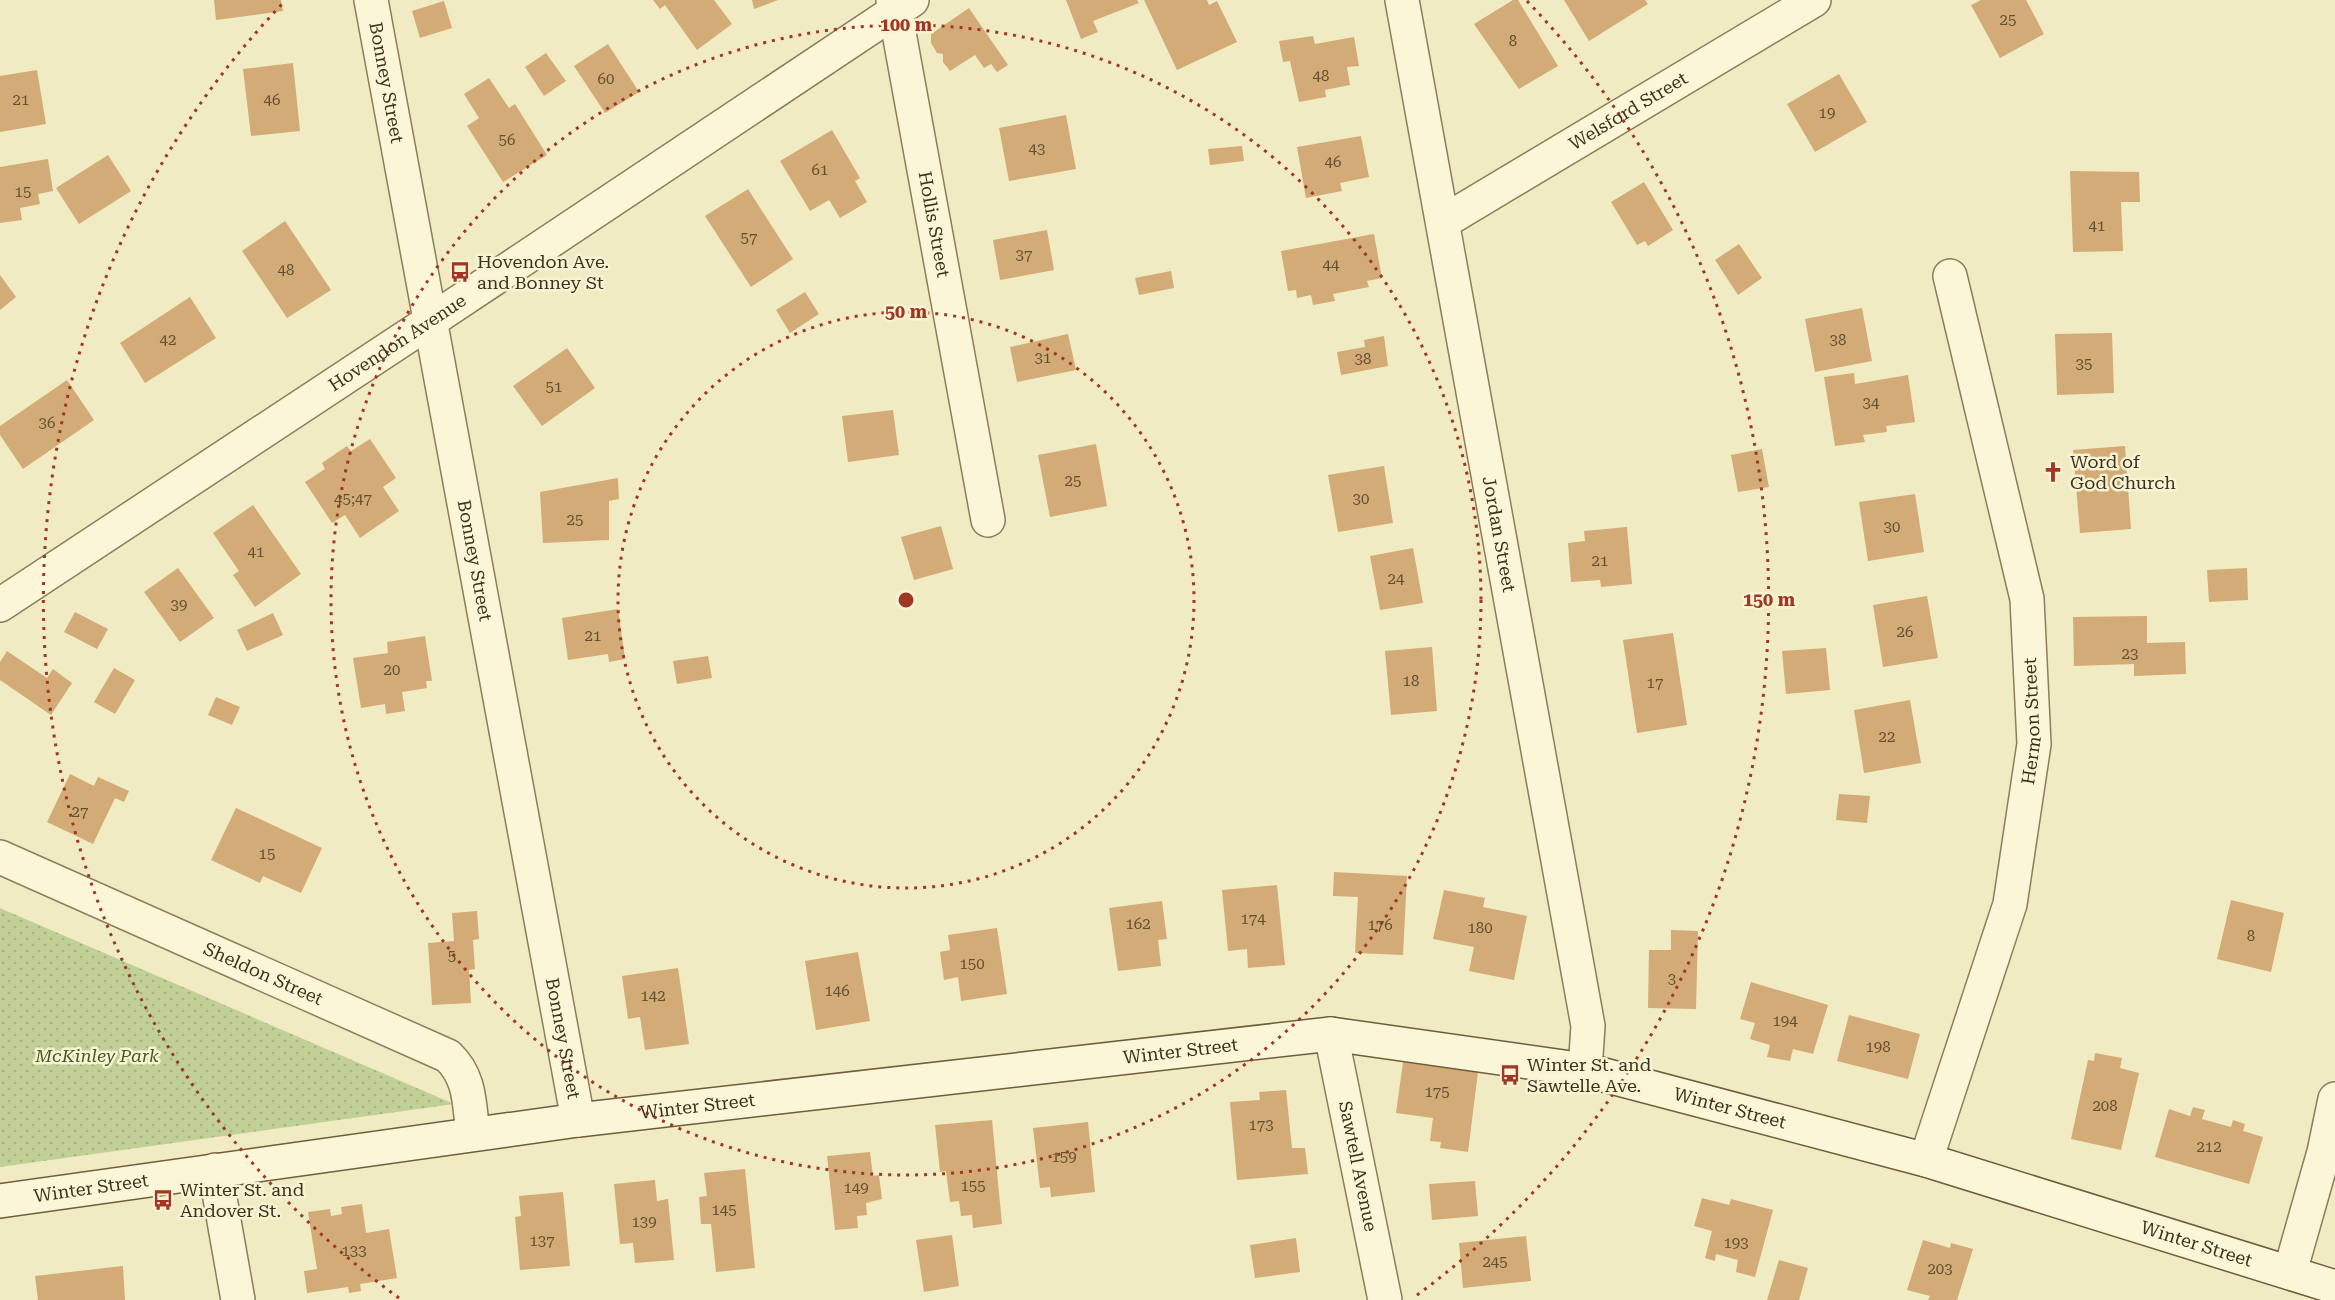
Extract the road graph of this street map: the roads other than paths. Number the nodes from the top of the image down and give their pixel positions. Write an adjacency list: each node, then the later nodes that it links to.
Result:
1 (371, 0): 7 (street, Bonney Street)
2 (1402, 0): 5 (street, Jordan Street)
3 (1814, 0): 5 (street, Welsford Street)
4 (900, 4): 7 (street, Hovendon Avenue); 8 (street, Hollis Street)
5 (1443, 222): 12 (street, Jordan Street)
6 (1950, 276): 16 (street, Hermon Street)
7 (429, 322): 9 (street, Hovendon Avenue); 14 (street, Bonney Street)
8 (988, 520)
9 (0, 605)
10 (0, 857): 15 (street, Sheldon Street)
11 (1331, 1034): 12 (street, Winter Street); 14 (street, Winter Street); 22 (street, Sawtell Avenue)
12 (1585, 1070): 16 (street, Winter Street)
13 (2335, 1099): 19 (street)
14 (578, 1120): 15 (street, Winter Street)
15 (474, 1134): 17 (street, Winter Street)
16 (1926, 1160): 19 (street, Winter Street)
17 (215, 1170): 18 (street, Winter Street); 21 (street)
18 (0, 1201)
19 (2290, 1272): 20 (street, Winter Street)
20 (2335, 1287)
21 (238, 1300)
22 (1385, 1300)

